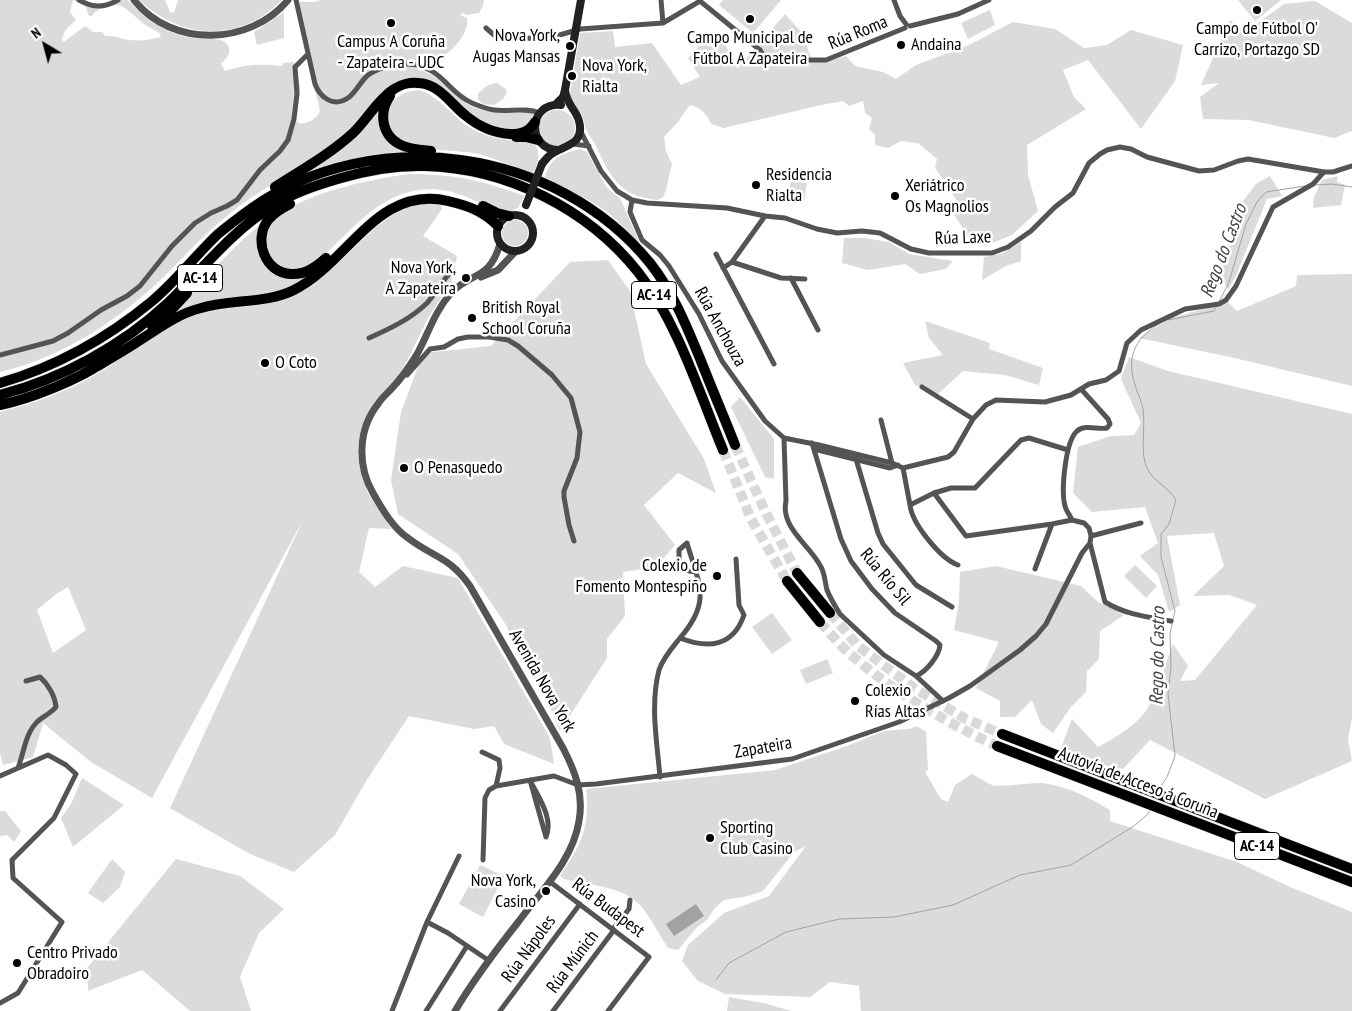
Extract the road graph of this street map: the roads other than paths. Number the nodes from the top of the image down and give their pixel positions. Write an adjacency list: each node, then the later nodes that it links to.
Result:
1 (79, 0): 2 (street)
2 (118, 0)
3 (134, 0): 4 (street)
4 (288, 0)
5 (296, 0): 14 (street)
6 (581, 0): 13 (main road)
7 (661, 0): 10 (street)
8 (894, 0): 11 (street, Rúa Roma)
9 (989, 0): 11 (street)
10 (663, 23): 11 (street, Rúa Roma); 13 (street, Rúa Roma)
11 (907, 26)
12 (486, 28): 13 (street, Rúa Roma)
13 (577, 30): 15 (main road)
14 (308, 54): 18 (street); 48 (street)
15 (566, 90): 16 (main road); 17 (main road)
16 (556, 104): 17 (main road); 18 (main road)
17 (573, 110): 19 (main road)
18 (537, 117): 20 (main road); 36 (highway)
19 (580, 130): 21 (main road); 22 (street, Rúa Laxe)
20 (540, 142): 23 (main road); 24 (main road); 26 (highway)
21 (573, 144): 22 (street); 23 (main road)
22 (589, 146): 30 (street, Rúa Laxe)
23 (560, 150): 24 (main road)
24 (542, 164): 31 (main road, bridge)
25 (1352, 166): 27 (street, Rúa Laxe)
26 (504, 169): 36 (highway, AC-14); 63 (highway, AC-14)
27 (1324, 172): 33 (street, Rúa Laxe); 56 (street)
28 (332, 180): 29 (highway, AC-14); 32 (highway); 64 (highway, AC-14)
29 (303, 190): 50 (highway, AC-14); 57 (highway, AC-14)
30 (632, 200): 33 (street, Rúa Laxe); 61 (street, Rúa Anchouza)
31 (526, 205): 32 (main road); 34 (main road)
32 (513, 215): 34 (main road); 35 (main road)
33 (765, 216): 40 (street)
34 (528, 220): 38 (main road)
35 (498, 226): 37 (main road); 50 (highway)
36 (220, 234): 51 (highway, AC-14)
37 (500, 244): 38 (main road); 43 (street, Avenida Nova York)
38 (515, 252): 43 (street, Avenida Nova York)
39 (716, 254): 41 (street)
40 (732, 262): 41 (street); 44 (street)
41 (723, 268): 49 (street)
42 (454, 273): 47 (street)
43 (473, 278): 54 (street, Avenida Nova York)
44 (790, 278): 45 (street); 46 (street)
45 (805, 279)
46 (818, 330)
47 (369, 338)
48 (0, 354)
49 (774, 364)
50 (98, 366): 58 (highway, AC-14)
51 (24, 376): 52 (highway); 53 (highway, AC-14)
52 (0, 379)
53 (0, 383)
54 (394, 387): 74 (street, Avenida Nova York); 97 (street, Avenida Nova York)
55 (922, 387): 60 (street)
56 (1081, 389): 60 (street); 65 (street)
57 (0, 395)
58 (0, 406)
59 (881, 420): 67 (street)
60 (973, 420): 67 (street)
61 (784, 438): 62 (street); 87 (street)
62 (812, 443): 66 (street); 67 (street); 87 (street, Rúa Río Sil)
63 (735, 445)
64 (723, 450)
65 (1068, 450): 68 (street); 70 (street)
66 (856, 459): 67 (street); 82 (street)
67 (898, 465): 69 (street)
68 (934, 493): 69 (street); 72 (street)
69 (910, 505): 77 (street)
70 (1072, 520): 72 (street); 73 (street)
71 (1141, 523): 73 (street)
72 (1052, 524): 78 (street)
73 (1091, 536): 75 (street)
74 (574, 541)
75 (1090, 543): 84 (street); 89 (street, Zapateira)
76 (736, 559): 86 (street)
77 (958, 565)
78 (1034, 569)
79 (695, 572): 79 (street); 86 (street)
80 (797, 573): 83 (highway)
81 (787, 582): 85 (highway)
82 (952, 608)
83 (830, 613)
84 (1171, 621)
85 (820, 622)
86 (680, 638): 95 (street)
87 (916, 676): 89 (street)
88 (26, 681): 93 (street)
89 (943, 701): 95 (street, Zapateira)
90 (1002, 734): 101 (highway, Autovía de Acceso á Coruña / AC-14)
91 (997, 746): 103 (highway, Autovía de Acceso á Coruña / AC-14)
92 (482, 752): 98 (street)
93 (18, 768): 94 (street); 110 (street)
94 (0, 776)
95 (660, 777): 97 (street, Zapateira)
96 (530, 780): 96 (street); 97 (street); 98 (street)
97 (578, 785): 102 (street, Avenida Nova York)
98 (496, 786): 100 (street)
99 (459, 856): 106 (street)
100 (484, 860)
101 (1352, 868)
102 (550, 881): 105 (street, Rúa Budapest); 109 (street, Avenida Nova York)
103 (1352, 882)
104 (630, 900): 107 (street, Rúa Múnich)
105 (580, 904): 107 (street, Rúa Budapest); 114 (street, Rúa Nápoles)
106 (427, 922): 108 (street); 111 (street)
107 (614, 929): 115 (street, Rúa Múnich); 116 (street, Rúa Budapest)
108 (467, 946): 109 (street); 112 (street)
109 (488, 960): 113 (street, Avenida Nova York)
110 (0, 1003)
111 (392, 1011)
112 (426, 1011)
113 (455, 1011)
114 (500, 1011)
115 (553, 1011)
116 (608, 1011)

